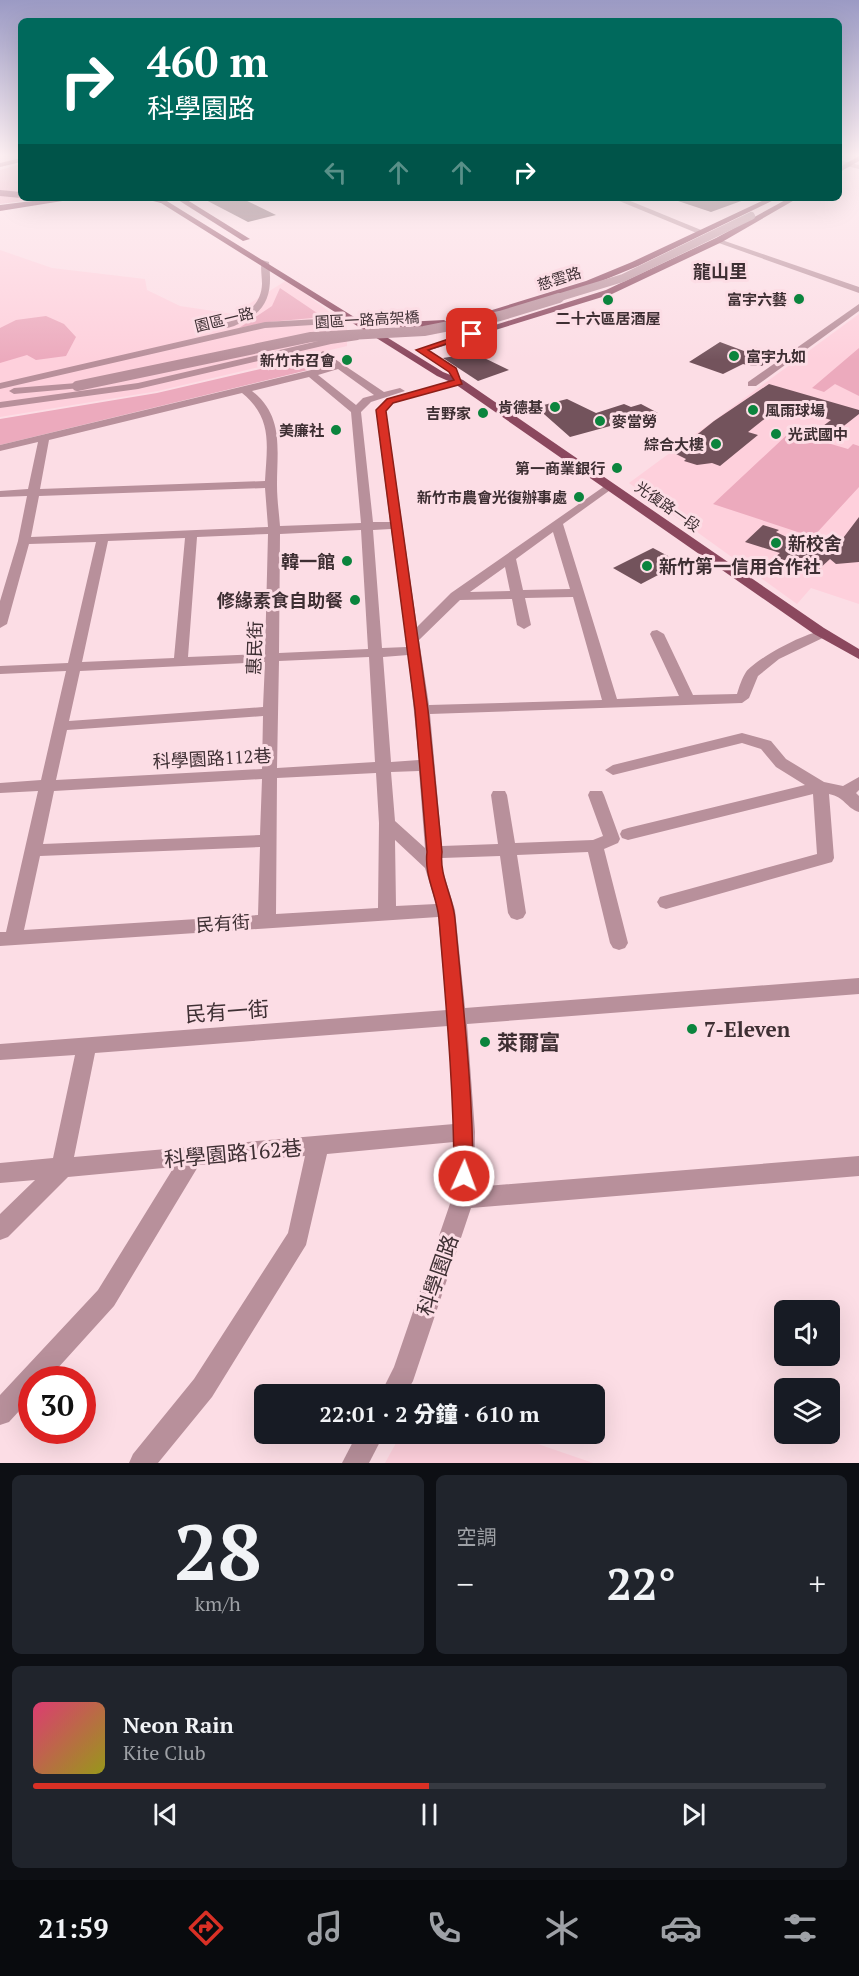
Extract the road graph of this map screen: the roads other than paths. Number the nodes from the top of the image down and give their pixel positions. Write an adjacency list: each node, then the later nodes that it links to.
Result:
1 (204, 223): 10 (main road)
2 (220, 223): 9 (main road)
3 (680, 223): 7 (street)
4 (722, 223): 7 (main road, 慈雲路)
5 (736, 223): 29 (street, 園區一路高架橋, bridge)
6 (750, 223): 8 (main road, 慈雲路)
7 (702, 232): 12 (main road, 慈雲路)
8 (719, 240): 13 (main road, 慈雲路); 14 (street)
9 (257, 246)
10 (266, 257): 11 (main road); 17 (main road); 20 (street)
11 (276, 258)
12 (639, 262): 13 (street); 18 (main road, 慈雲路)
13 (660, 267): 22 (main road, 慈雲路)
14 (859, 290)
15 (354, 307): 18 (main road, 光復路一段)
16 (859, 307): 27 (street)
17 (355, 320): 18 (street, 園區一路); 20 (street, 園區一路)
18 (370, 323): 19 (main road, 光復路一段); 21 (street); 22 (main road, 光復路一段)
19 (379, 335): 21 (street); 26 (main road, 光復路一段)
20 (163, 350): 28 (street, 園區一路)
21 (294, 350): 34 (street)
22 (421, 350): 26 (main road, 光復路一段)
23 (323, 354): 24 (street)
24 (340, 366): 25 (street); 32 (street)
25 (311, 374): 30 (street); 35 (street)
26 (459, 382): 32 (street); 39 (main road, 光復路一段); 43 (street, 科學園路)
27 (752, 384)
28 (0, 386)
29 (77, 386): 31 (street); 33 (street)
30 (243, 389): 36 (street); 38 (street, 惠民街)
31 (0, 392)
32 (381, 395): 35 (street)
33 (0, 399)
34 (0, 405)
35 (356, 411): 44 (street)
36 (44, 438): 37 (street); 40 (street)
37 (0, 448)
38 (271, 484): 40 (street); 45 (street, 惠民街)
39 (609, 486): 42 (street); 56 (main road, 光復路一段)
40 (34, 493): 41 (street); 48 (street)
41 (0, 494)
42 (557, 523): 49 (street); 50 (street)
43 (396, 525): 44 (street); 57 (street, 科學園路)
44 (367, 526): 45 (street); 58 (street)
45 (274, 530): 46 (street); 60 (street, 惠民街)
46 (192, 534): 47 (street); 61 (street)
47 (103, 537): 48 (street); 62 (street)
48 (24, 541): 53 (street)
49 (509, 558): 51 (street); 52 (street)
50 (578, 593): 51 (street); 65 (street)
51 (516, 595): 52 (street); 54 (street)
52 (456, 596): 57 (street)
53 (0, 624)
54 (524, 625)
55 (657, 634): 64 (street)
56 (824, 634): 59 (main road, 光復路一段); 64 (street)
57 (413, 645): 58 (street); 66 (street, 科學園路)
58 (376, 653): 60 (street); 70 (street)
59 (859, 655)
60 (272, 658): 61 (street); 67 (street, 惠民街)
61 (181, 662): 62 (street)
62 (74, 666): 63 (street); 68 (street)
63 (0, 670)
64 (688, 700): 65 (street)
65 (611, 704): 66 (street)
66 (422, 710): 69 (street, 科學園路)
67 (269, 711): 68 (street); 72 (street, 惠民街)
68 (61, 726): 73 (street)
69 (426, 765): 70 (street, 科學園路112巷); 86 (street, 科學園路)
70 (382, 768): 72 (street, 科學園路112巷); 80 (street)
71 (613, 770): 74 (street)
72 (270, 775): 73 (street, 科學園路112巷); 82 (street, 惠民街)
73 (47, 786): 76 (street, 科學園路112巷); 85 (street)
74 (820, 787): 75 (street); 81 (street); 87 (street)
75 (853, 787): 79 (street)
76 (0, 788)
77 (499, 795): 84 (street)
78 (596, 795): 83 (street)
79 (859, 806)
80 (387, 823): 86 (street); 89 (street)
81 (628, 834)
82 (268, 841): 85 (street); 91 (street, 惠民街)
83 (595, 846): 84 (street); 93 (street)
84 (507, 849): 86 (street); 90 (street)
85 (33, 850): 92 (street)
86 (434, 859): 88 (street, 科學園路)
87 (666, 902)
88 (446, 909): 89 (street, 民有街); 95 (street, 科學園路)
89 (387, 913): 91 (street, 民有街)
90 (517, 913)
91 (267, 920): 92 (street, 民有街)
92 (7, 938)
93 (619, 943)
94 (859, 986): 95 (street, 民有一街)
95 (457, 1018): 96 (street, 民有一街); 98 (street, 科學園路)
96 (87, 1046): 97 (street, 民有一街); 102 (street)
97 (0, 1052)
98 (465, 1131): 99 (street, 科學園路162巷); 104 (street, 科學園路)
99 (318, 1145): 100 (street, 科學園路162巷); 109 (street)
100 (192, 1156): 102 (street, 科學園路162巷); 107 (street)
101 (859, 1166): 104 (street)
102 (61, 1169): 103 (street, 科學園路162巷); 105 (street)
103 (0, 1173)
104 (463, 1198): 106 (street, 科學園路)
105 (0, 1229)
106 (398, 1384)
107 (0, 1413)
108 (365, 1444): 110 (street)
109 (142, 1463)
110 (355, 1463)

